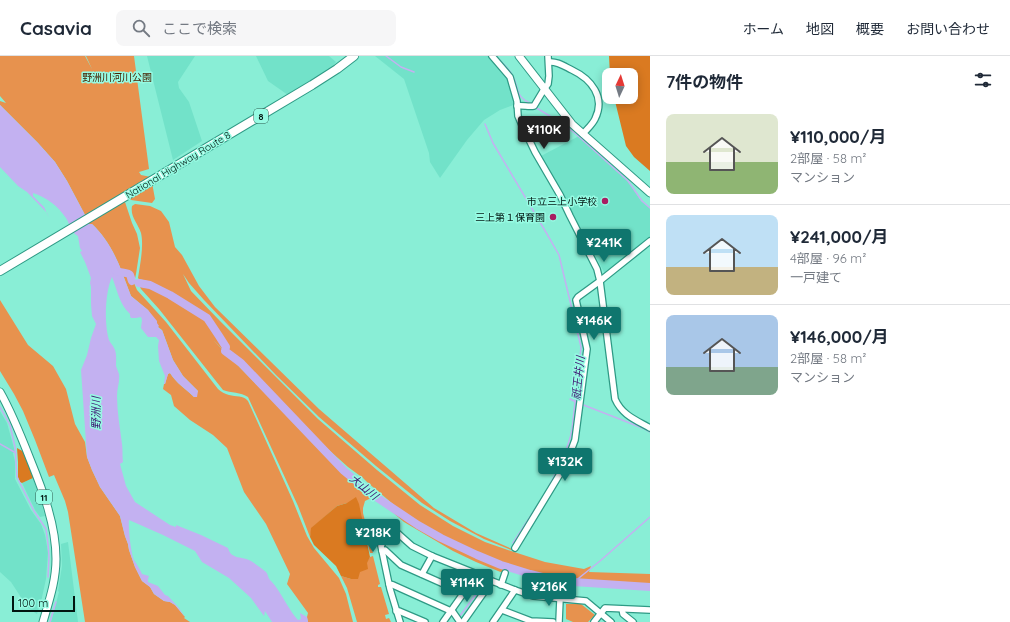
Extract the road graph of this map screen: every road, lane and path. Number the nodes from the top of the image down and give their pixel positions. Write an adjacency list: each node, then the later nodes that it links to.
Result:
1 (354, 56): 10 (highway, National Highway Route 8 / 8)
2 (492, 56): 6 (street)
3 (519, 56): 5 (main road)
4 (552, 59): 5 (street); 7 (street)
5 (545, 88): 6 (street); 7 (main road)
6 (517, 106): 11 (street)
7 (583, 134): 8 (main road)
8 (650, 193)
9 (650, 241): 11 (street)
10 (0, 271)
11 (600, 281): 13 (street); 14 (street)
12 (0, 392): 30 (main road, 11)
13 (650, 428)
14 (514, 548)
15 (382, 551): 16 (street); 18 (street); 19 (street)
16 (432, 556): 18 (street); 22 (street)
17 (505, 573): 20 (street)
18 (422, 574): 22 (street)
19 (389, 584): 27 (street); 28 (street)
20 (501, 585): 21 (street); 34 (street)
21 (515, 590): 23 (street); 25 (street)
22 (464, 593): 27 (street)
23 (560, 599): 29 (street); 37 (street)
24 (622, 609): 26 (street); 29 (street); 40 (street)
25 (502, 610): 35 (street); 36 (street)
26 (650, 610)
27 (451, 611): 33 (street); 34 (street)
28 (396, 612): 31 (street); 32 (street)
29 (601, 614): 38 (street); 39 (street)
30 (43, 622)
31 (400, 622)
32 (425, 622)
33 (443, 622)
34 (461, 622)
35 (494, 622)
36 (553, 622)
37 (559, 622)
38 (594, 622)
39 (611, 622)
40 (633, 622)

